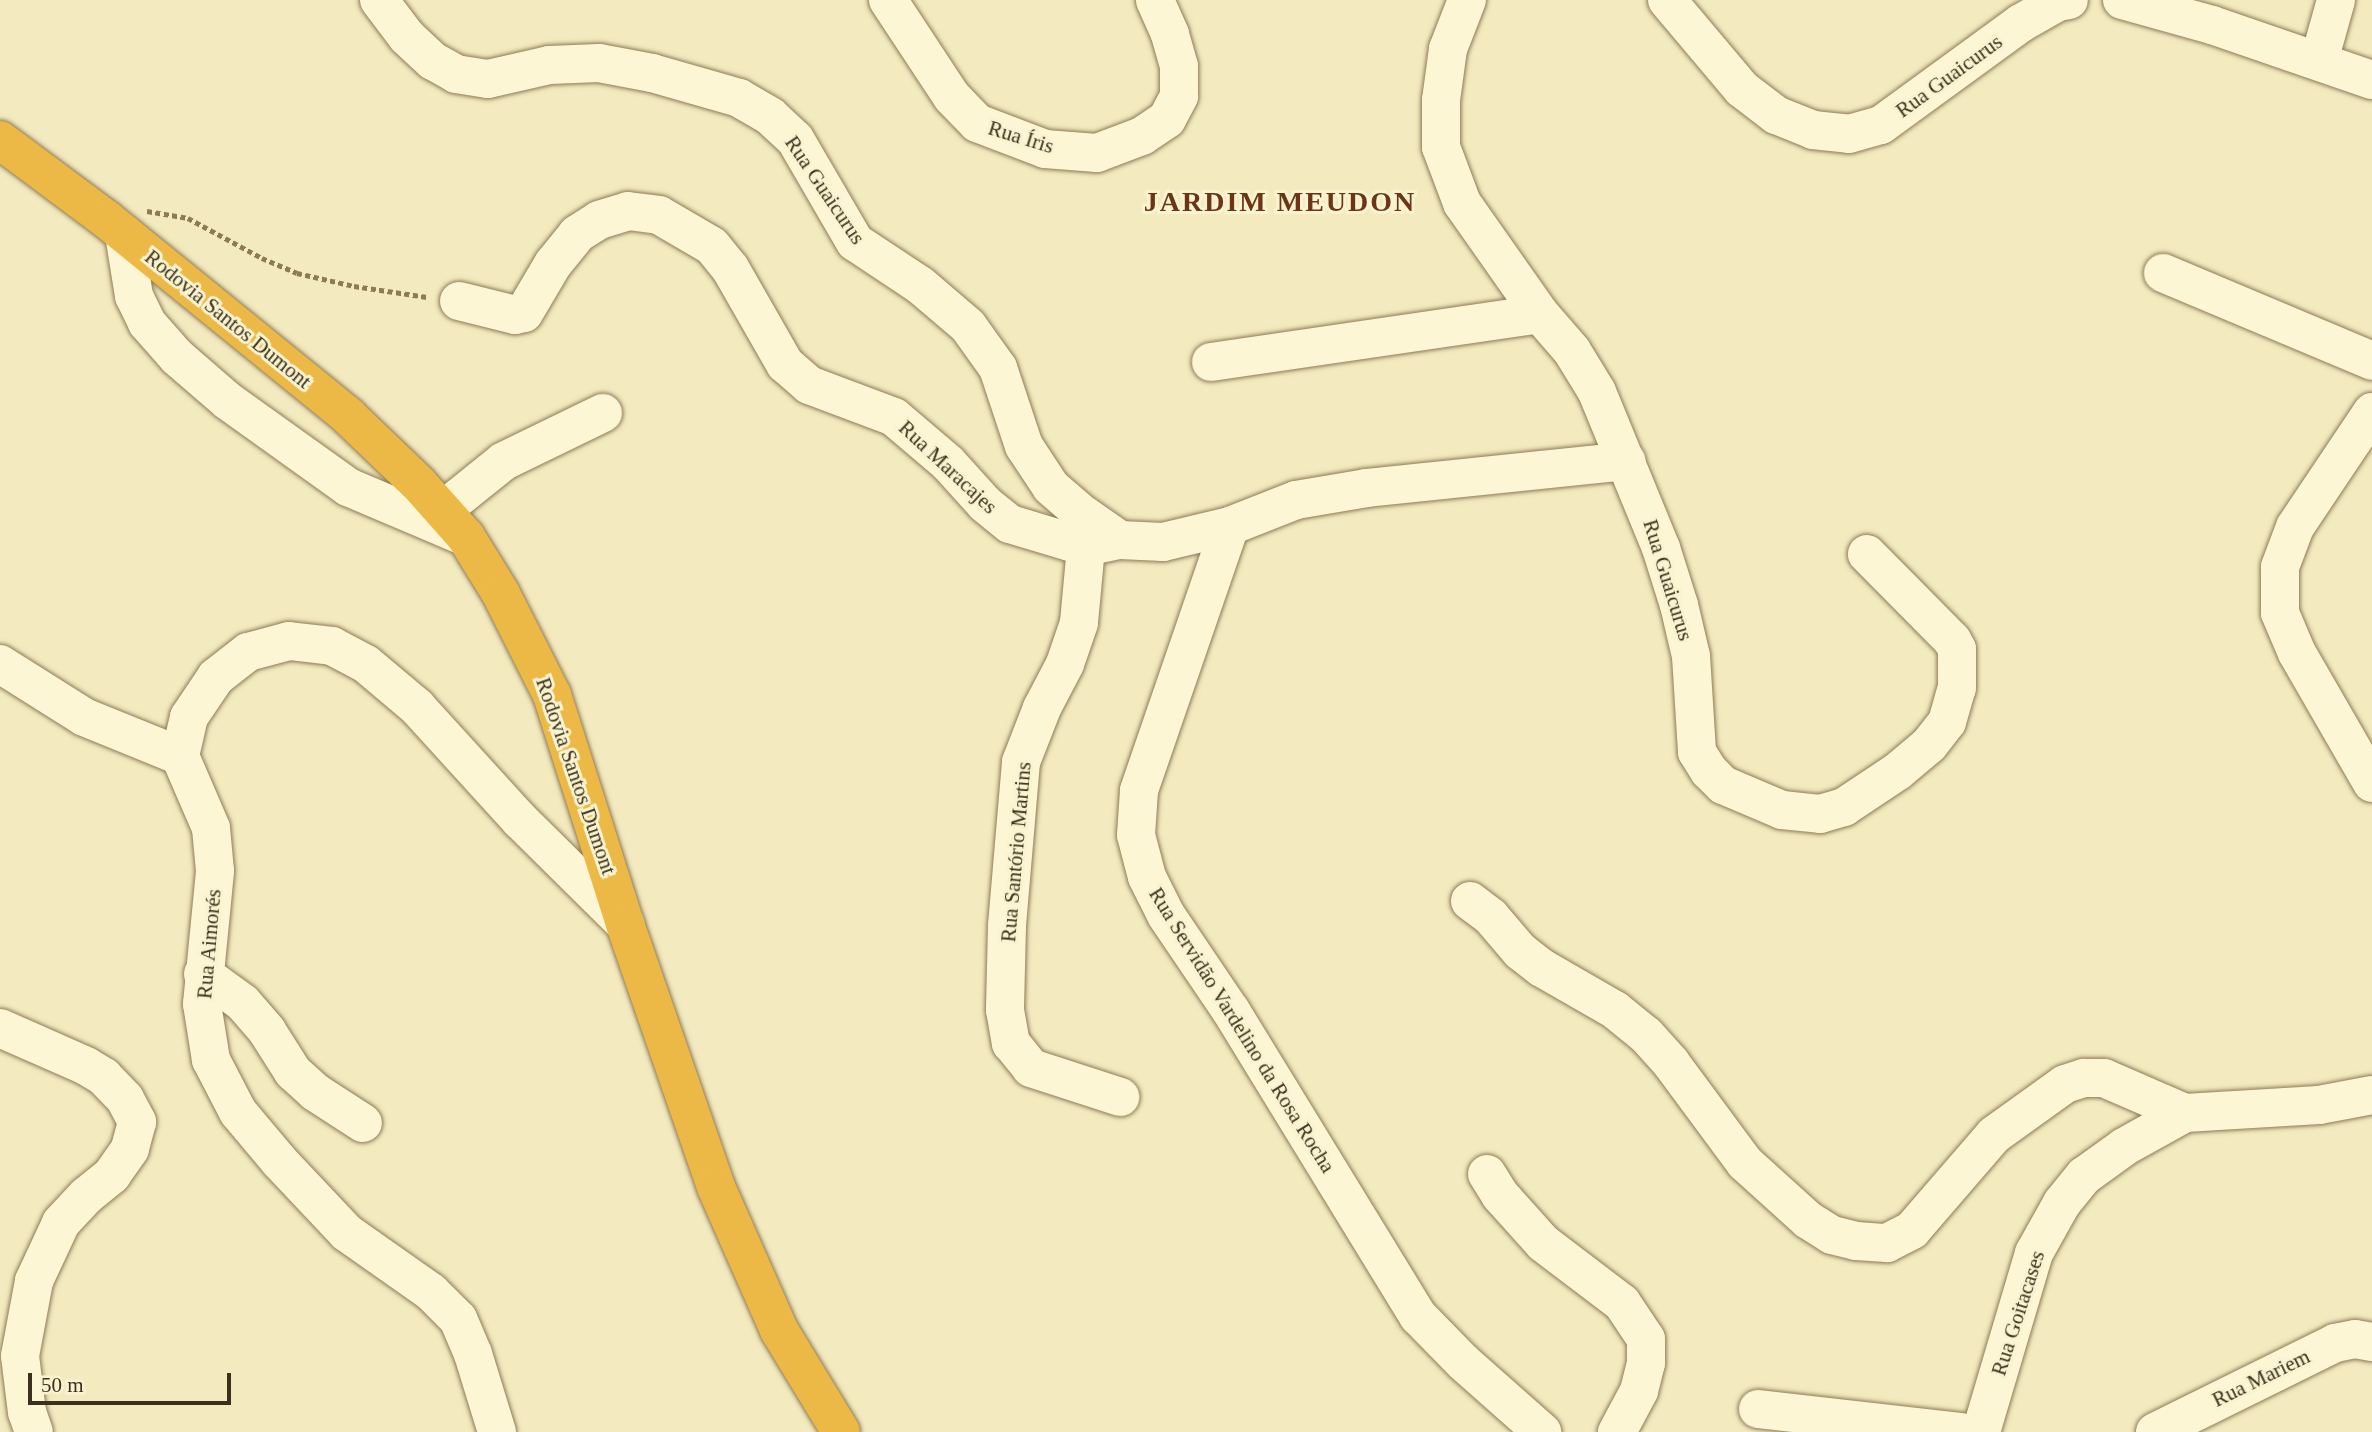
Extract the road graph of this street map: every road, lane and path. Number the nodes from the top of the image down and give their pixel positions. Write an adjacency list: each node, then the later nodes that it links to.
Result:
1 (379, 0): 23 (street, Rua Guaicurus)
2 (888, 0): 3 (street, Rua Íris)
3 (1155, 0)
4 (1466, 0): 15 (street, Rua Guaicurus)
5 (1667, 0): 6 (street, Rua Guaicurus)
6 (2069, 0)
7 (2122, 0): 9 (street)
8 (2336, 0): 9 (street)
9 (2319, 61): 10 (street)
10 (2372, 80)
11 (0, 140): 12 (highway, Rodovia Santos Dumont)
12 (115, 227): 14 (path); 21 (highway, Rodovia Santos Dumont); 21 (street)
13 (2163, 273): 16 (street)
14 (459, 301): 23 (street, Rua Maracajes)
15 (1540, 313): 17 (street); 20 (street, Rua Guaicurus)
16 (2372, 361)
17 (1211, 362)
18 (2372, 412): 27 (street)
19 (603, 413): 21 (street)
20 (1627, 461): 22 (street); 24 (street, Rua Guaicurus)
21 (455, 524): 29 (highway, Rodovia Santos Dumont)
22 (1230, 526): 23 (street); 42 (street, Rua Servidão Vardelino da Rosa Rocha)
23 (1103, 543): 33 (street, Rua Santório Martins)
24 (1867, 554)
25 (0, 664): 26 (street)
26 (180, 756): 29 (street); 30 (street, Rua Aimorés)
27 (2372, 783)
28 (1470, 901): 34 (street)
29 (625, 924): 41 (highway, Rodovia Santos Dumont)
30 (203, 974): 35 (street); 40 (street, Rua Aimorés)
31 (0, 1028): 39 (street)
32 (2372, 1095): 34 (street, Rua Goitacases)
33 (1120, 1097)
34 (2185, 1113): 45 (street, Rua Goitacases)
35 (363, 1123)
36 (1487, 1174): 43 (street)
37 (2372, 1342): 46 (street, Rua Mariem)
38 (1758, 1409): 44 (street)
39 (34, 1432)
40 (497, 1432)
41 (841, 1432)
42 (1542, 1432)
43 (1617, 1432)
44 (1961, 1432)
45 (1982, 1432)
46 (2155, 1432)

